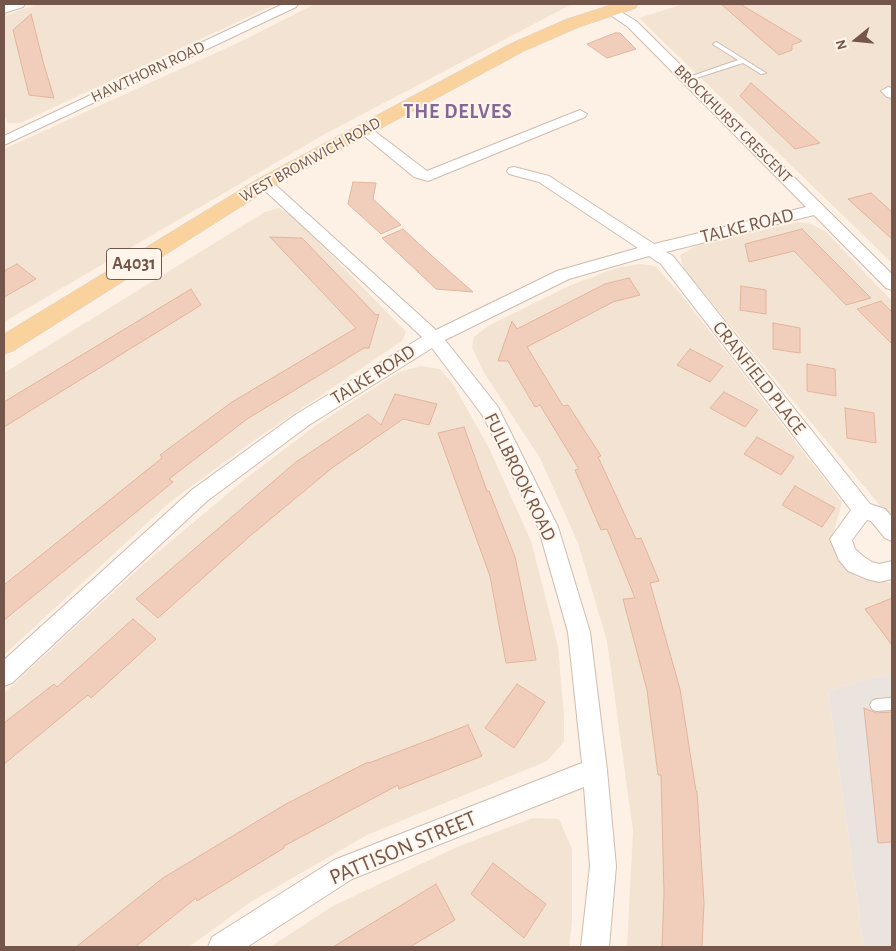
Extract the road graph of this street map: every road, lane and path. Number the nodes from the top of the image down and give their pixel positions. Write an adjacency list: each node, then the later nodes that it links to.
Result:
1 (19, 4): 4 (street)
2 (292, 4): 11 (street, HAWTHORN ROAD)
3 (622, 7): 8 (street, BROCKHURST CRESCENT); 10 (main road, WEST BROMWICH ROAD / A4031)
4 (4, 9)
5 (716, 44): 6 (lane)
6 (743, 61): 7 (lane); 8 (lane)
7 (763, 73)
8 (688, 78): 14 (street, BROCKHURST CRESCENT)
9 (580, 114): 10 (street)
10 (364, 130): 13 (main road, WEST BROMWICH ROAD / A4031)
11 (4, 141)
12 (514, 171): 15 (street, CRANFIELD PLACE)
13 (265, 183): 17 (street, FULLBROOK ROAD); 18 (main road, WEST BROMWICH ROAD / A4031)
14 (817, 209): 15 (street, TALKE ROAD); 16 (street, BROCKHURST CRESCENT)
15 (651, 250): 17 (street, TALKE ROAD); 19 (street, CRANFIELD PLACE)
16 (892, 284)
17 (434, 338): 22 (street, TALKE ROAD); 25 (street, FULLBROOK ROAD)
18 (4, 345)
19 (863, 510): 20 (street, CRANFIELD PLACE); 21 (street)
20 (892, 532)
21 (892, 570)
22 (4, 675)
23 (892, 704): 24 (lane)
24 (876, 705)
25 (595, 770): 26 (street, PATTISON STREET); 27 (street, FULLBROOK ROAD)
26 (222, 947)
27 (595, 947)

